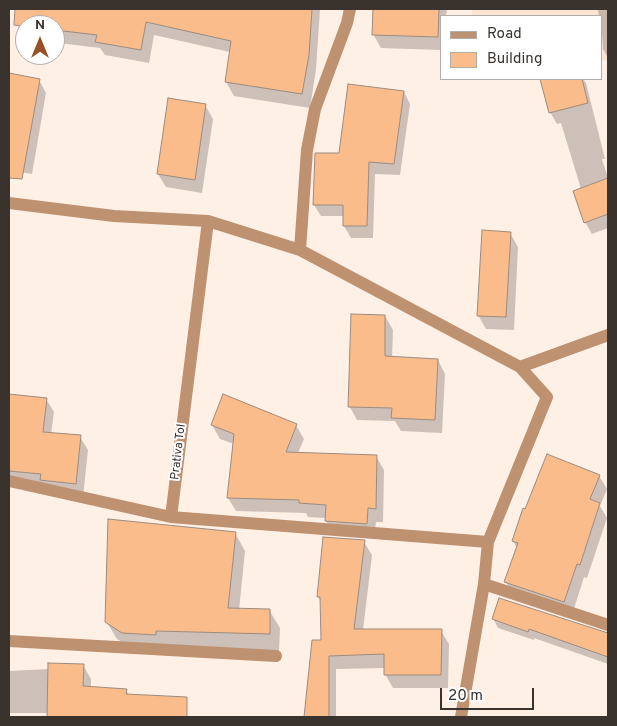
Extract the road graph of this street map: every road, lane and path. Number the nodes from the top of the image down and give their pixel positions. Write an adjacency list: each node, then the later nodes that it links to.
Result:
1 (350, 9): 4 (street)
2 (9, 203): 3 (street)
3 (208, 221): 4 (street); 8 (street, Prativa Tol)
4 (300, 250): 6 (street)
5 (608, 335): 6 (street)
6 (520, 367): 9 (street)
7 (9, 481): 8 (street)
8 (171, 517): 9 (street)
9 (488, 542): 10 (street)
10 (484, 584): 11 (street); 14 (street)
11 (608, 625)
12 (9, 641): 13 (street)
13 (276, 656)
14 (461, 717)

